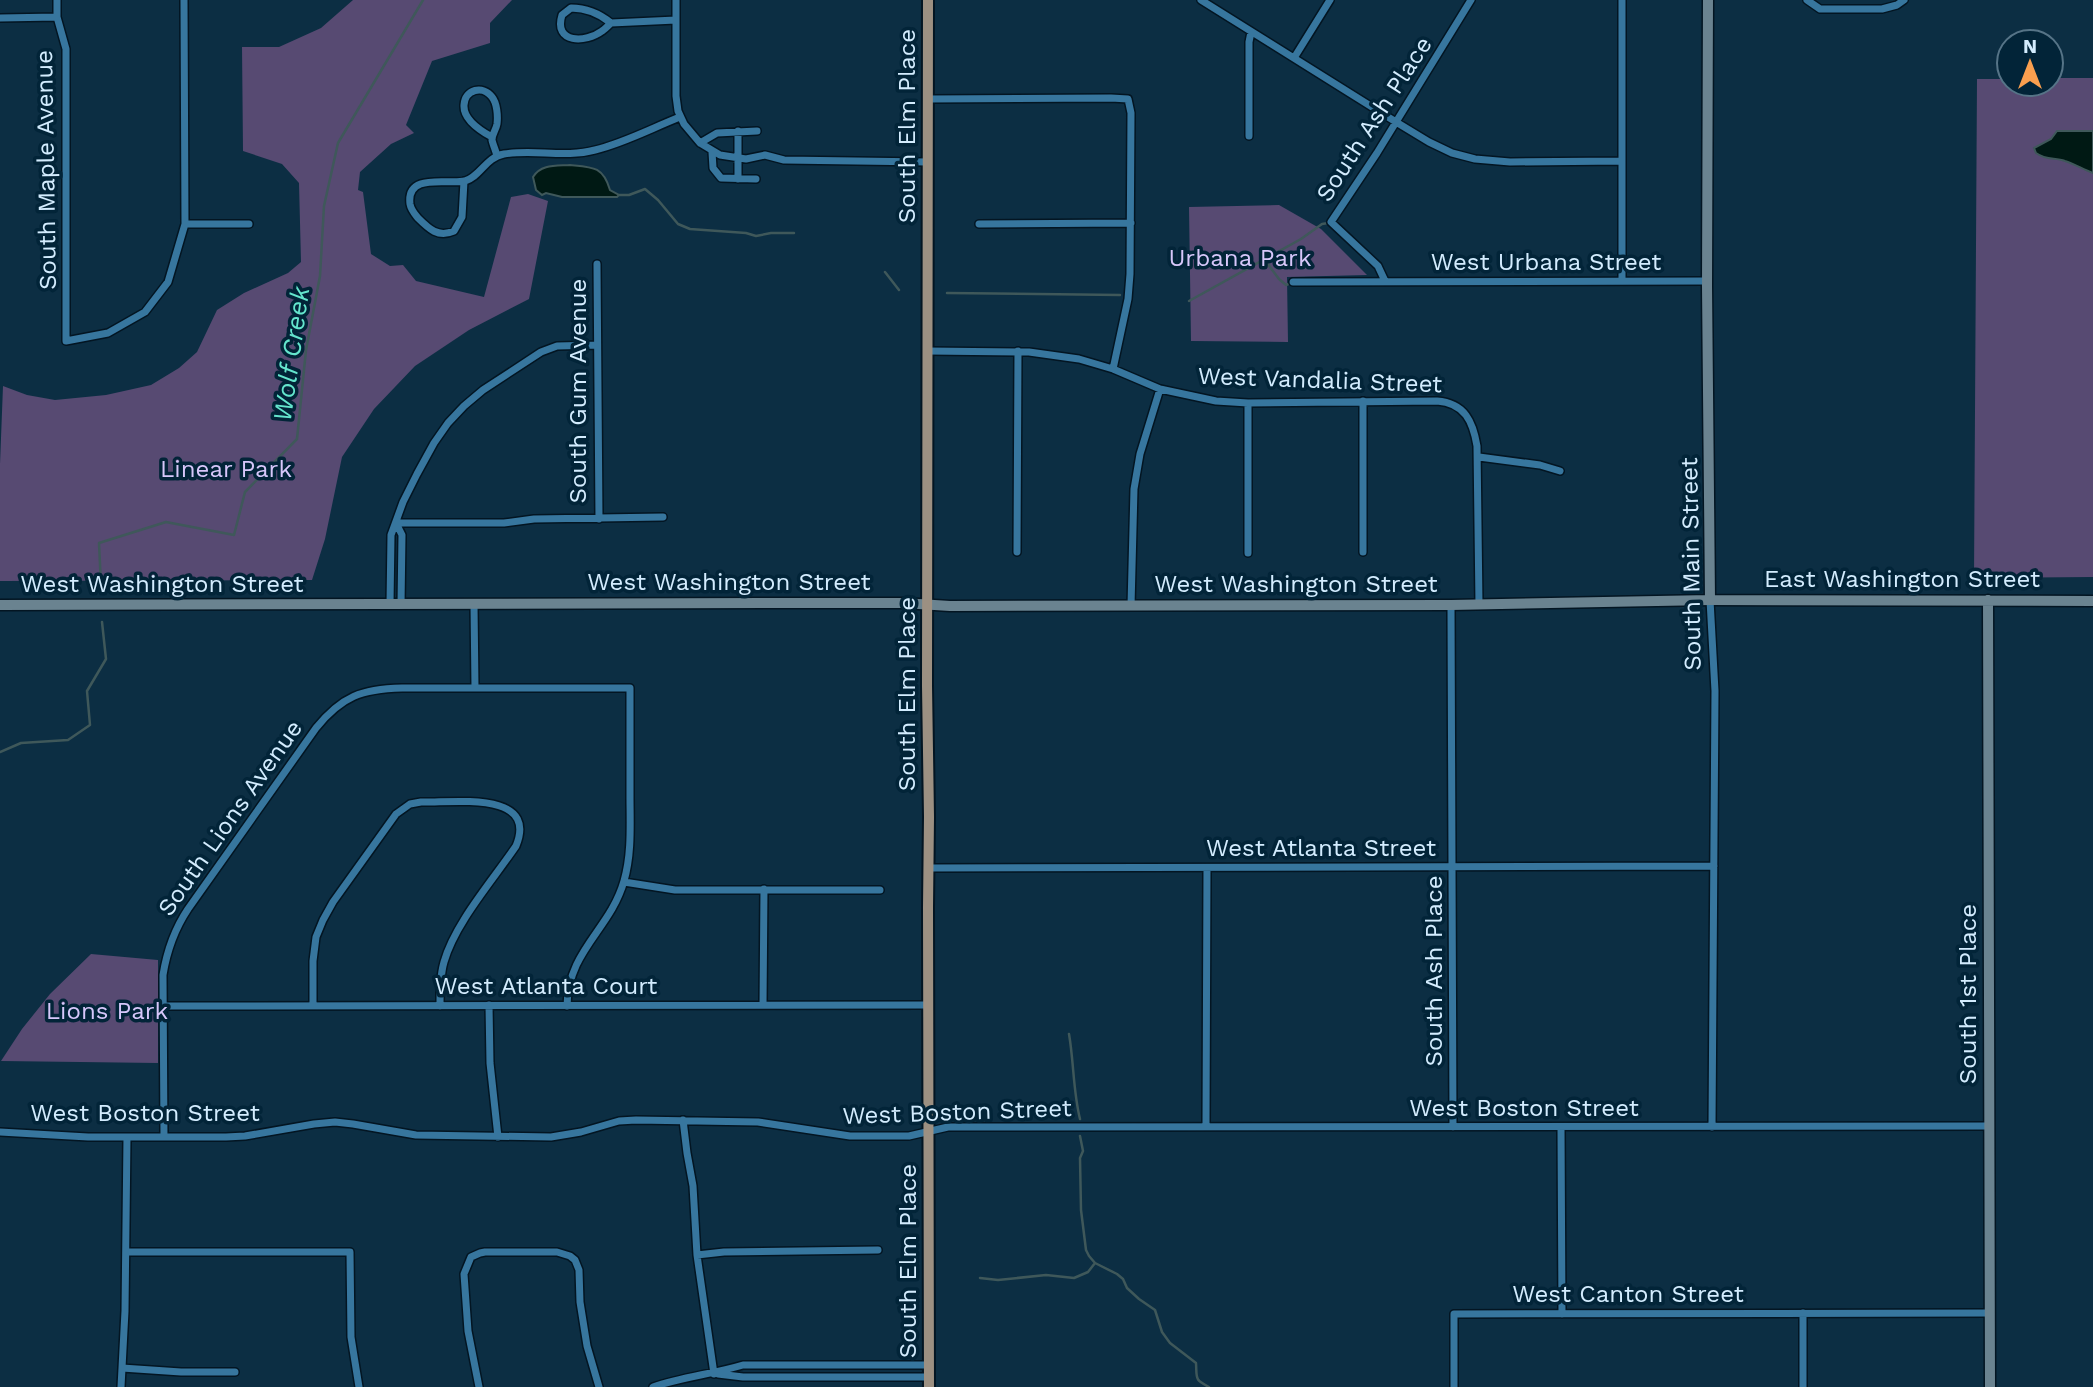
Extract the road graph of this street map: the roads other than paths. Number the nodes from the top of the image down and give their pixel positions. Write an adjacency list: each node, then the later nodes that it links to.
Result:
1 (57, 0): 12 (street, South Maple Avenue)
2 (184, 0): 35 (street)
3 (676, 0): 14 (street)
4 (928, 0): 18 (main road, South Elm Place)
5 (1201, 0): 16 (street)
6 (1330, 0): 17 (street)
7 (1471, 0): 20 (street, South Ash Place)
8 (1622, 0): 29 (street)
9 (1708, 0): 41 (main road, South Main Street)
10 (1808, 1): 11 (street)
11 (1900, 3)
12 (57, 17): 13 (street); 35 (street, South Maple Avenue)
13 (0, 18)
14 (676, 20): 15 (street); 19 (street)
15 (611, 23): 15 (street)
16 (1251, 32): 17 (street); 23 (street)
17 (1294, 58): 20 (street)
18 (928, 99): 30 (main road, South Elm Place); 34 (street)
19 (680, 117): 25 (street); 27 (street)
20 (1396, 122): 29 (street); 39 (street, South Ash Place)
21 (738, 131): 22 (street); 25 (street); 28 (street)
22 (757, 131)
23 (1249, 136)
24 (492, 137): 24 (street); 27 (street)
25 (700, 143): 26 (street)
26 (712, 152): 28 (street); 31 (street)
27 (497, 156): 33 (street)
28 (737, 158): 30 (street); 31 (street)
29 (1622, 161): 40 (street)
30 (928, 162): 44 (main road, South Elm Place)
31 (738, 179): 32 (street)
32 (757, 179)
33 (464, 181): 33 (street)
34 (1131, 223): 37 (street); 46 (street)
35 (185, 224): 36 (street)
36 (249, 224)
37 (979, 224)
38 (597, 264): 43 (street, South Gum Avenue)
39 (1385, 281): 40 (street, West Urbana Street); 42 (street, West Urbana Street)
40 (1622, 281): 41 (street, West Urbana Street)
41 (1707, 281): 58 (main road, South Main Street)
42 (1293, 282)
43 (597, 345): 53 (street, South Gum Avenue); 54 (street)
44 (928, 351): 45 (street, West Vandalia Street); 63 (main road, South Elm Place)
45 (1018, 351): 46 (street, West Vandalia Street); 55 (street)
46 (1113, 369): 47 (street, West Vandalia Street)
47 (1160, 389): 49 (street, West Vandalia Street); 67 (street)
48 (1363, 401): 49 (street, West Vandalia Street); 50 (street, West Vandalia Street); 56 (street)
49 (1248, 403): 57 (street)
50 (1479, 457): 51 (street); 66 (street)
51 (1560, 471)
52 (663, 517): 53 (street)
53 (598, 519): 54 (street)
54 (397, 523): 61 (street)
55 (1017, 552)
56 (1363, 552)
57 (1248, 553)
58 (1710, 600): 59 (main road, East Washington Street); 66 (main road, West Washington Street); 69 (street, South Main Street)
59 (1988, 600): 60 (main road, East Washington Street); 86 (main road, South 1st Place)
60 (2093, 601)
61 (396, 604): 62 (main road, West Washington Street); 64 (main road, West Washington Street)
62 (474, 604): 63 (main road, West Washington Street); 68 (street)
63 (928, 604): 67 (main road, West Washington Street); 71 (main road, South Elm Place)
64 (0, 605)
65 (1451, 605): 66 (main road, West Washington Street); 67 (main road, West Washington Street); 70 (street, South Ash Place)
66 (1479, 605)
67 (1131, 606)
68 (475, 688): 73 (street); 79 (street, South Lions Avenue)
69 (1714, 866): 70 (street, West Atlanta Street); 88 (street, South Main Street)
70 (1453, 867): 72 (street, West Atlanta Street); 87 (street, South Ash Place)
71 (929, 868): 72 (street, West Atlanta Street); 78 (main road, South Elm Place)
72 (1207, 868): 84 (street)
73 (624, 882): 74 (street); 82 (street)
74 (764, 889): 75 (street); 77 (street)
75 (880, 890)
76 (489, 1005): 81 (street, West Atlanta Court); 82 (street, West Atlanta Court); 93 (street)
77 (763, 1005): 78 (street, West Atlanta Court); 82 (street, West Atlanta Court)
78 (928, 1005): 90 (main road, South Elm Place)
79 (164, 1006): 80 (street, West Atlanta Court); 92 (street, South Lions Avenue)
80 (313, 1006): 81 (street, West Atlanta Court); 81 (street)
81 (440, 1006)
82 (567, 1006)
83 (683, 1120): 90 (street, West Boston Street); 93 (street, West Boston Street); 96 (street)
84 (1206, 1126): 87 (street, West Boston Street); 90 (street, West Boston Street)
85 (1561, 1126): 87 (street, West Boston Street); 88 (street, West Boston Street); 99 (street)
86 (1990, 1126): 88 (street, West Boston Street); 98 (main road, South 1st Place)
87 (1453, 1127)
88 (1712, 1127)
89 (0, 1132): 91 (street, West Boston Street)
90 (929, 1132): 100 (main road, South Elm Place)
91 (127, 1137): 92 (street, West Boston Street); 95 (street)
92 (164, 1137): 93 (street, West Boston Street)
93 (498, 1137)
94 (878, 1250): 96 (street)
95 (127, 1252): 101 (street); 107 (street)
96 (697, 1255): 103 (street)
97 (1803, 1313): 98 (street, West Canton Street); 99 (street, West Canton Street); 112 (street)
98 (1990, 1313): 113 (main road, South 1st Place)
99 (1562, 1314): 111 (street, West Canton Street)
100 (929, 1365): 103 (street); 104 (main road, South Elm Place)
101 (122, 1368): 102 (street); 106 (street)
102 (235, 1371)
103 (714, 1374): 104 (street); 105 (street)
104 (929, 1382)
105 (671, 1384): 110 (street)
106 (121, 1387)
107 (359, 1387)
108 (479, 1387): 109 (street)
109 (599, 1387)
110 (653, 1387)
111 (1454, 1387)
112 (1803, 1387)
113 (1990, 1387)

